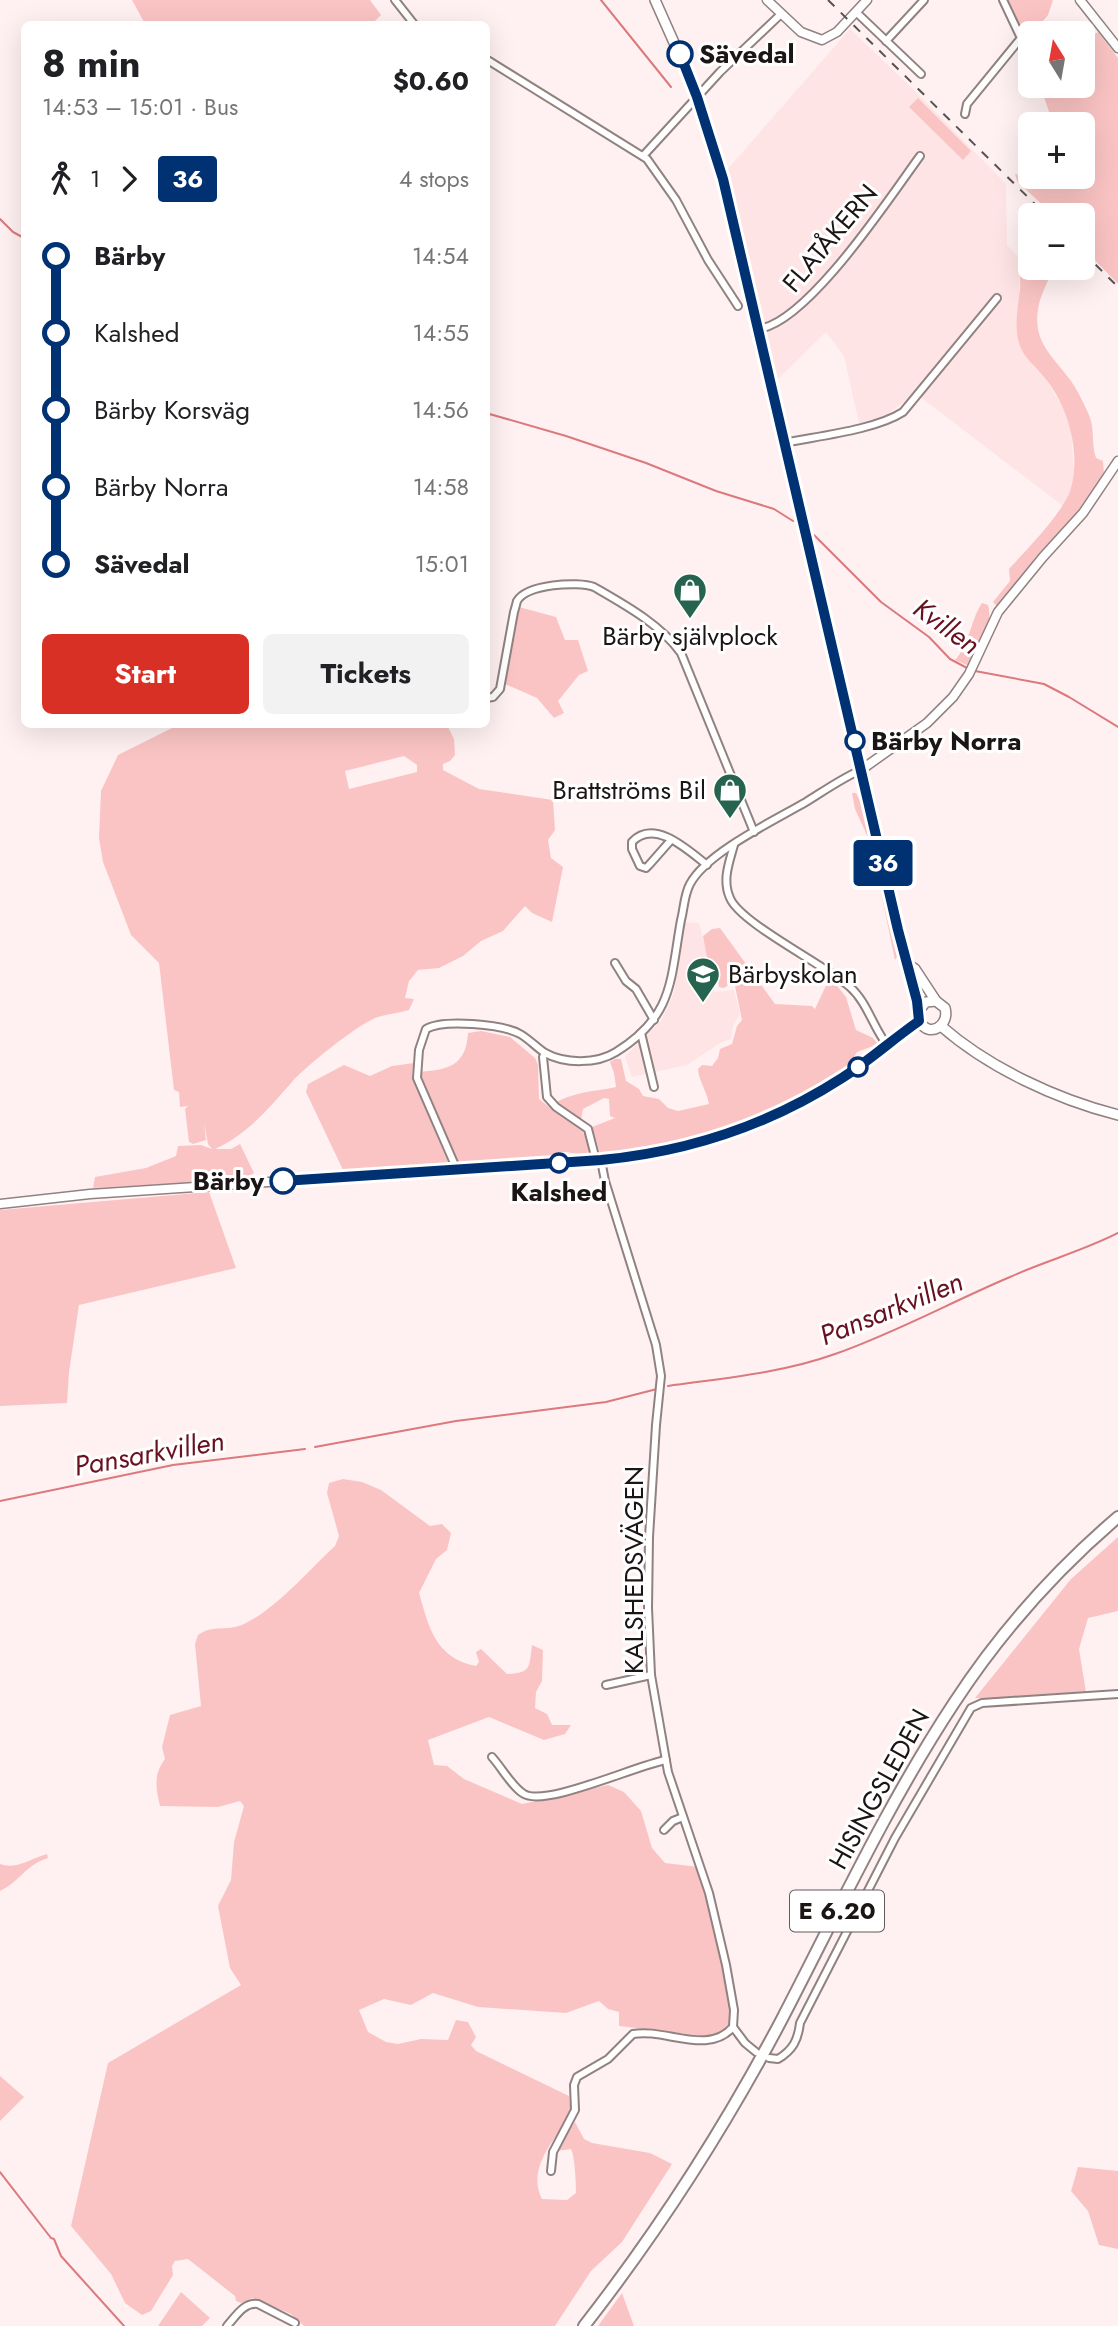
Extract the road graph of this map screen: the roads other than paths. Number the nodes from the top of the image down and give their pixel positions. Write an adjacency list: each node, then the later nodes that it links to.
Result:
1 (395, 0): 10 (street)
2 (655, 0): 15 (main road)
3 (767, 0): 9 (street)
4 (924, 0): 11 (street)
5 (1003, 0): 16 (street)
6 (1080, 0): 12 (street)
7 (864, 1): 8 (street)
8 (856, 12): 9 (street); 11 (street)
9 (781, 15): 15 (street)
10 (412, 21)
11 (886, 41): 14 (street)
12 (1118, 48)
13 (490, 61): 17 (street)
14 (921, 74)
15 (697, 97): 17 (street); 21 (main road)
16 (965, 114)
17 (643, 156): 20 (street)
18 (920, 156): 21 (street, FLATÅKERN)
19 (997, 298): 22 (street)
20 (738, 306)
21 (758, 329): 22 (main road)
22 (784, 443): 25 (main road)
23 (1118, 461): 25 (street)
24 (490, 697): 26 (street)
25 (861, 770): 26 (street); 31 (main road)
26 (754, 832): 28 (street)
27 (671, 840): 27 (street); 29 (street)
28 (734, 845): 29 (street); 38 (street)
29 (706, 865): 34 (street)
30 (615, 962): 34 (street)
31 (909, 965): 32 (main road); 33 (main road)
32 (936, 1001): 33 (main road); 36 (main road)
33 (919, 1010): 35 (main road)
34 (654, 1020): 37 (street)
35 (919, 1021): 36 (main road); 38 (street)
36 (941, 1026): 41 (main road)
37 (641, 1033): 39 (street); 40 (street)
38 (887, 1045): 42 (street)
39 (545, 1053): 42 (street, KALSHEDSVÄGEN); 43 (street)
40 (654, 1087)
41 (1118, 1115)
42 (599, 1160): 43 (street); 46 (street, KALSHEDSVÄGEN)
43 (457, 1170): 44 (street)
44 (0, 1204)
45 (1118, 1517): 59 (highway, HISINGSLEDEN / E 6.20)
46 (651, 1675): 47 (street); 50 (street, KALSHEDSVÄGEN)
47 (606, 1685)
48 (1118, 1694): 55 (street)
49 (492, 1757): 50 (street)
50 (666, 1760): 51 (street, KALSHEDSVÄGEN)
51 (683, 1816): 52 (street); 53 (street, KALSHEDSVÄGEN)
52 (664, 1830)
53 (733, 2026): 54 (street); 56 (street)
54 (756, 2052)
55 (769, 2058)
56 (551, 2171)
57 (295, 2323): 58 (street)
58 (227, 2326)
59 (584, 2326)

